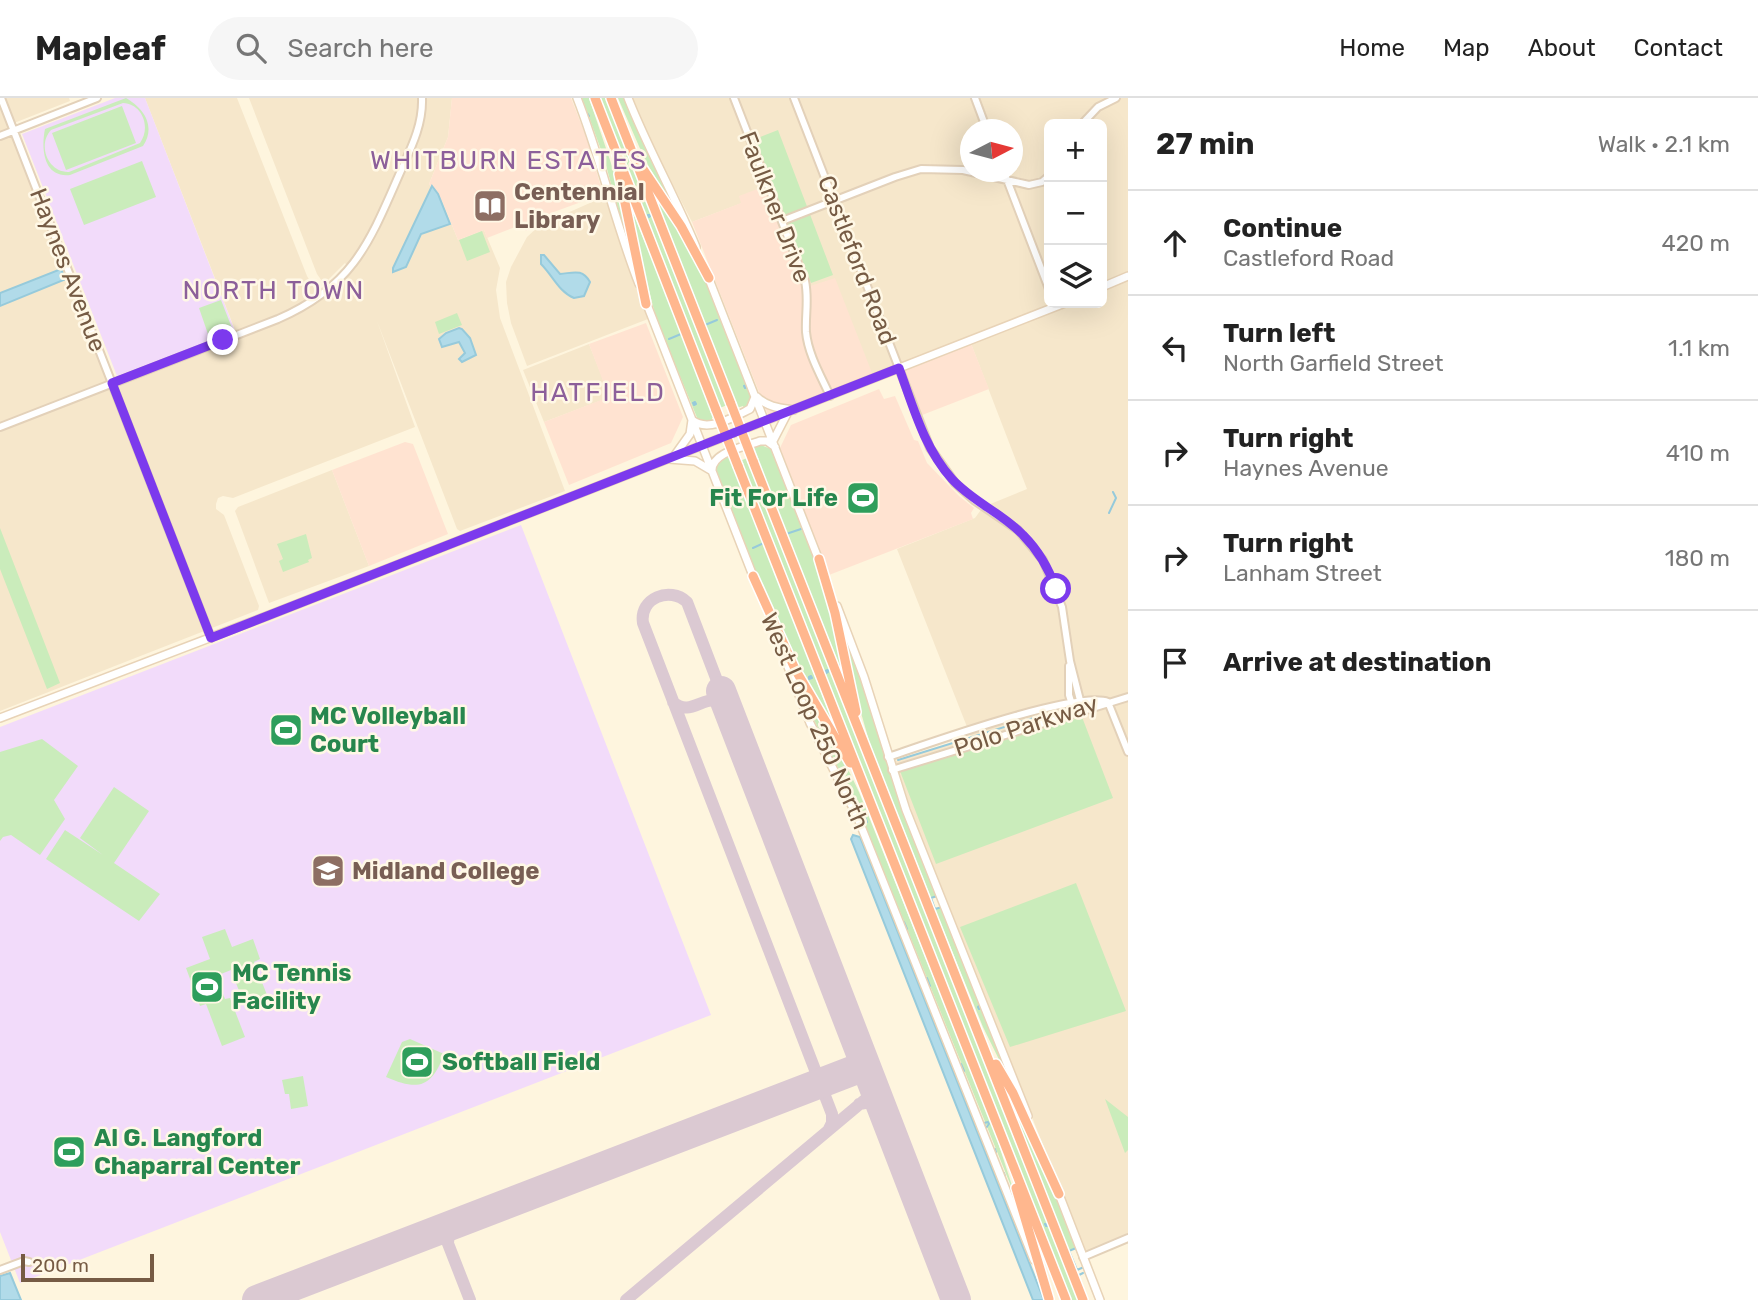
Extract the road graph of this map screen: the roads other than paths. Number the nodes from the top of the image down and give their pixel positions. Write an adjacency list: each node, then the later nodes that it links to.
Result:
1 (1, 98): 15 (street, Haynes Avenue)
2 (97, 98): 15 (street)
3 (422, 98): 31 (street)
4 (577, 98): 28 (main road, West Loop 250 North)
5 (594, 98): 12 (highway)
6 (611, 98): 17 (highway)
7 (628, 98): 26 (main road, West Loop 250 North)
8 (734, 98): 23 (street, Faulkner Drive)
9 (794, 98): 22 (street, Castleford Road)
10 (975, 98): 13 (street)
11 (1116, 98): 14 (street)
12 (601, 115): 28 (highway); 57 (highway, bridge)
13 (983, 119)
14 (1087, 119)
15 (14, 131): 16 (street); 31 (street, Haynes Avenue)
16 (0, 136)
17 (627, 139): 26 (highway); 53 (highway, bridge)
18 (960, 171): 22 (street)
19 (1044, 180): 21 (street)
20 (1007, 182): 24 (street)
21 (1018, 182)
22 (834, 201): 23 (street); 30 (street, Castleford Road)
23 (782, 221): 33 (street, Faulkner Drive)
24 (1044, 276)
25 (1128, 276): 27 (main road)
26 (709, 278): 32 (main road, West Loop 250 North)
27 (1107, 285)
28 (646, 304): 35 (main road, West Loop 250 North)
29 (1045, 308): 30 (main road)
30 (899, 368): 33 (main road); 45 (street, Castleford Road)
31 (112, 383): 37 (street); 44 (street, Haynes Avenue)
32 (754, 395): 34 (main road); 35 (main road); 36 (main road, West Loop 250 North)
33 (830, 396): 34 (main road)
34 (791, 411): 36 (main road); 38 (main road)
35 (692, 420): 39 (main road, West Loop 250 North); 40 (main road)
36 (765, 421): 38 (main road, West Loop 250 North); 39 (main road)
37 (0, 427)
38 (774, 445): 41 (main road); 42 (main road, West Loop 250 North)
39 (702, 446): 40 (main road); 41 (main road, West Loop 250 North)
40 (670, 458): 41 (main road); 44 (main road)
41 (712, 471): 43 (main road, West Loop 250 North)
42 (818, 559): 53 (highway); 55 (main road, West Loop 250 North)
43 (752, 576): 57 (highway); 65 (main road, West Loop 250 North)
44 (211, 638): 52 (main road)
45 (1070, 660): 47 (street, Castleford Road); 49 (street, Castleford Road)
46 (1128, 697): 48 (street)
47 (1081, 701): 48 (street, Polo Parkway); 49 (street, Polo Parkway); 50 (street, Castleford Road)
48 (1108, 702): 50 (street, Polo Parkway); 54 (street)
49 (1072, 703): 51 (street, Castleford Road); 55 (street, Polo Parkway)
50 (1083, 712): 51 (street, Polo Parkway)
51 (1075, 714): 56 (street, Polo Parkway)
52 (0, 718)
53 (866, 751): 58 (highway)
54 (1128, 752)
55 (888, 757): 56 (main road, West Loop 250 North)
56 (892, 770): 60 (main road, West Loop 250 North)
57 (865, 790): 59 (highway)
58 (980, 1036): 60 (highway); 67 (highway)
59 (996, 1122): 65 (highway); 66 (highway)
60 (1059, 1194): 62 (main road, West Loop 250 North)
61 (1128, 1238): 62 (street)
62 (1083, 1257): 68 (main road, West Loop 250 North)
63 (29, 1262): 64 (street)
64 (0, 1270)
65 (1049, 1300)
66 (1066, 1300)
67 (1083, 1300)
68 (1100, 1300)

